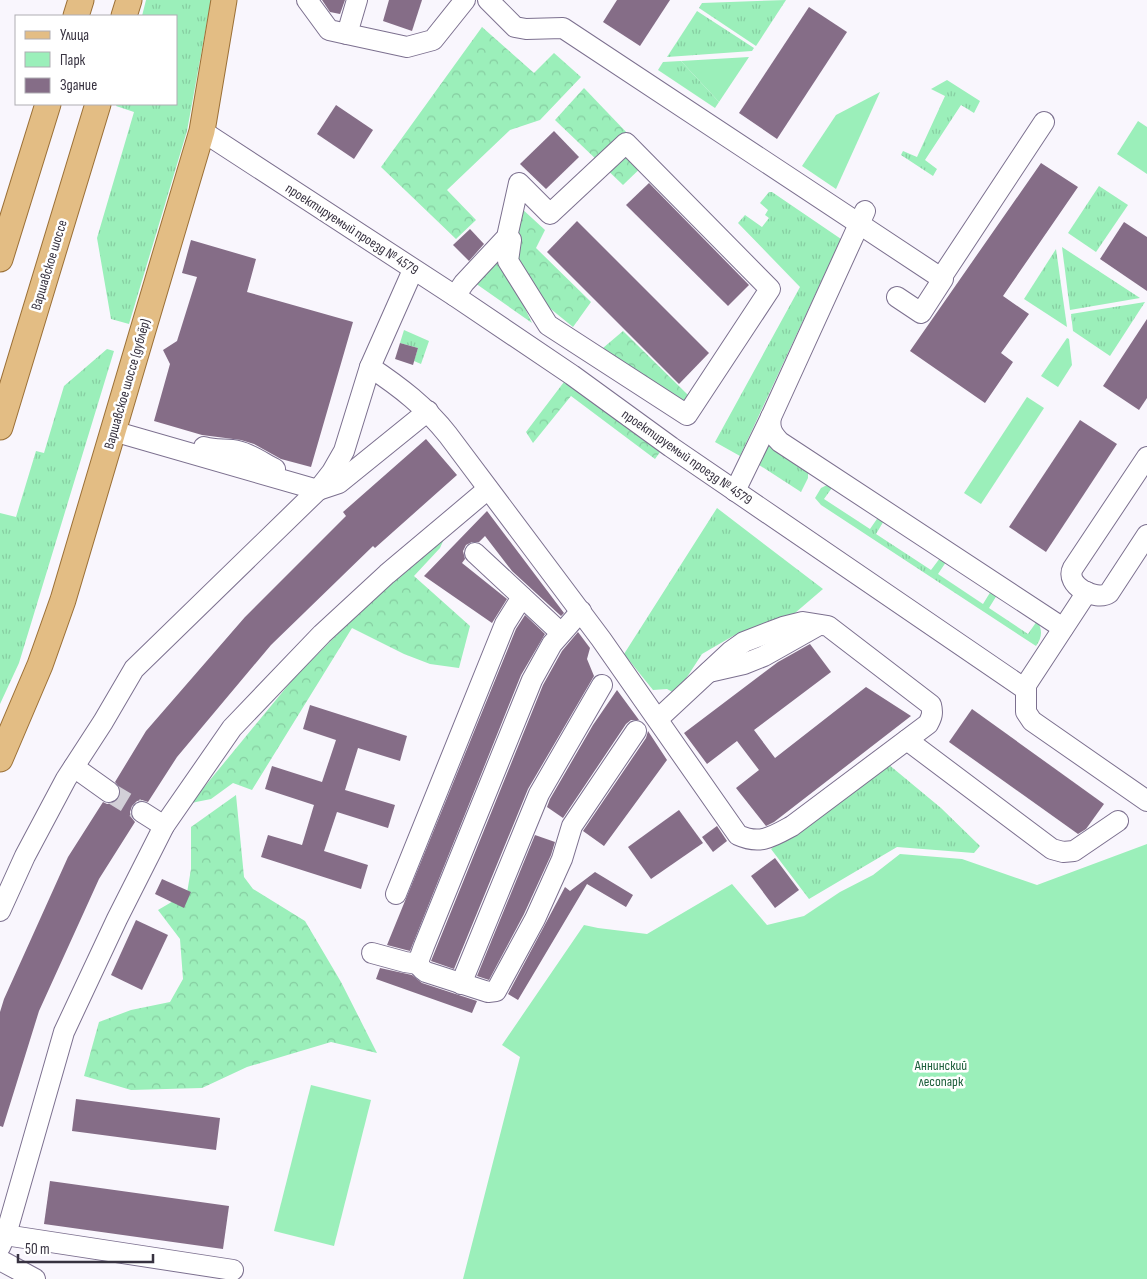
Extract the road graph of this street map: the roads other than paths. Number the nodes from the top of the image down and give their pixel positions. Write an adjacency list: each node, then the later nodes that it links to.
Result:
1 (81, 0): 8 (main road)
2 (129, 0): 9 (main road)
3 (224, 0): 14 (main road, Варшавское шоссе (дублёр))
4 (306, 0): 10 (street)
5 (357, 0): 10 (street)
6 (464, 0): 10 (street)
7 (488, 0): 15 (street)
8 (76, 15)
9 (124, 15)
10 (347, 34)
11 (48, 105): 17 (main road)
12 (98, 105): 25 (main road, Варшавское шоссе)
13 (1044, 122): 19 (street)
14 (202, 131): 18 (street, проектируемый проезд № 4579); 26 (main road, Варшавское шоссе (дублёр))
15 (862, 217): 19 (street); 24 (street)
16 (507, 237): 16 (street); 20 (street)
17 (0, 260)
18 (413, 270): 20 (street, проектируемый проезд № 4579); 22 (street)
19 (941, 278): 21 (street)
20 (455, 296): 30 (street, проектируемый проезд № 4579)
21 (897, 297)
22 (370, 367): 23 (street); 28 (street)
23 (428, 411): 28 (street); 29 (street)
24 (771, 416): 30 (street); 36 (street)
25 (0, 427)
26 (121, 433): 28 (street); 28 (street); 43 (main road, Варшавское шоссе (дублёр))
27 (1147, 457): 33 (street)
28 (328, 484): 44 (street)
29 (488, 489): 35 (street); 49 (street)
30 (736, 491): 39 (street, проектируемый проезд № 4579)
31 (1147, 535): 33 (street)
32 (475, 553): 34 (street)
33 (1087, 592): 36 (street)
34 (522, 597): 37 (street); 50 (street)
35 (581, 611): 37 (street); 40 (street)
36 (1063, 628): 39 (street)
37 (561, 633): 53 (street)
38 (602, 685): 54 (street)
39 (1025, 689): 46 (street)
40 (658, 719): 42 (street); 42 (street)
41 (636, 731): 54 (street)
42 (907, 740): 48 (street)
43 (0, 759)
44 (74, 768): 45 (street); 51 (street)
45 (109, 792)
46 (1147, 801)
47 (142, 812): 49 (street)
48 (1118, 821)
49 (164, 826): 55 (street)
50 (396, 894)
51 (0, 911)
52 (372, 953): 53 (street)
53 (418, 964): 54 (street)
54 (461, 984)
55 (2, 1241): 57 (street)
56 (10, 1269): 58 (street)
57 (233, 1270)
58 (35, 1279)

